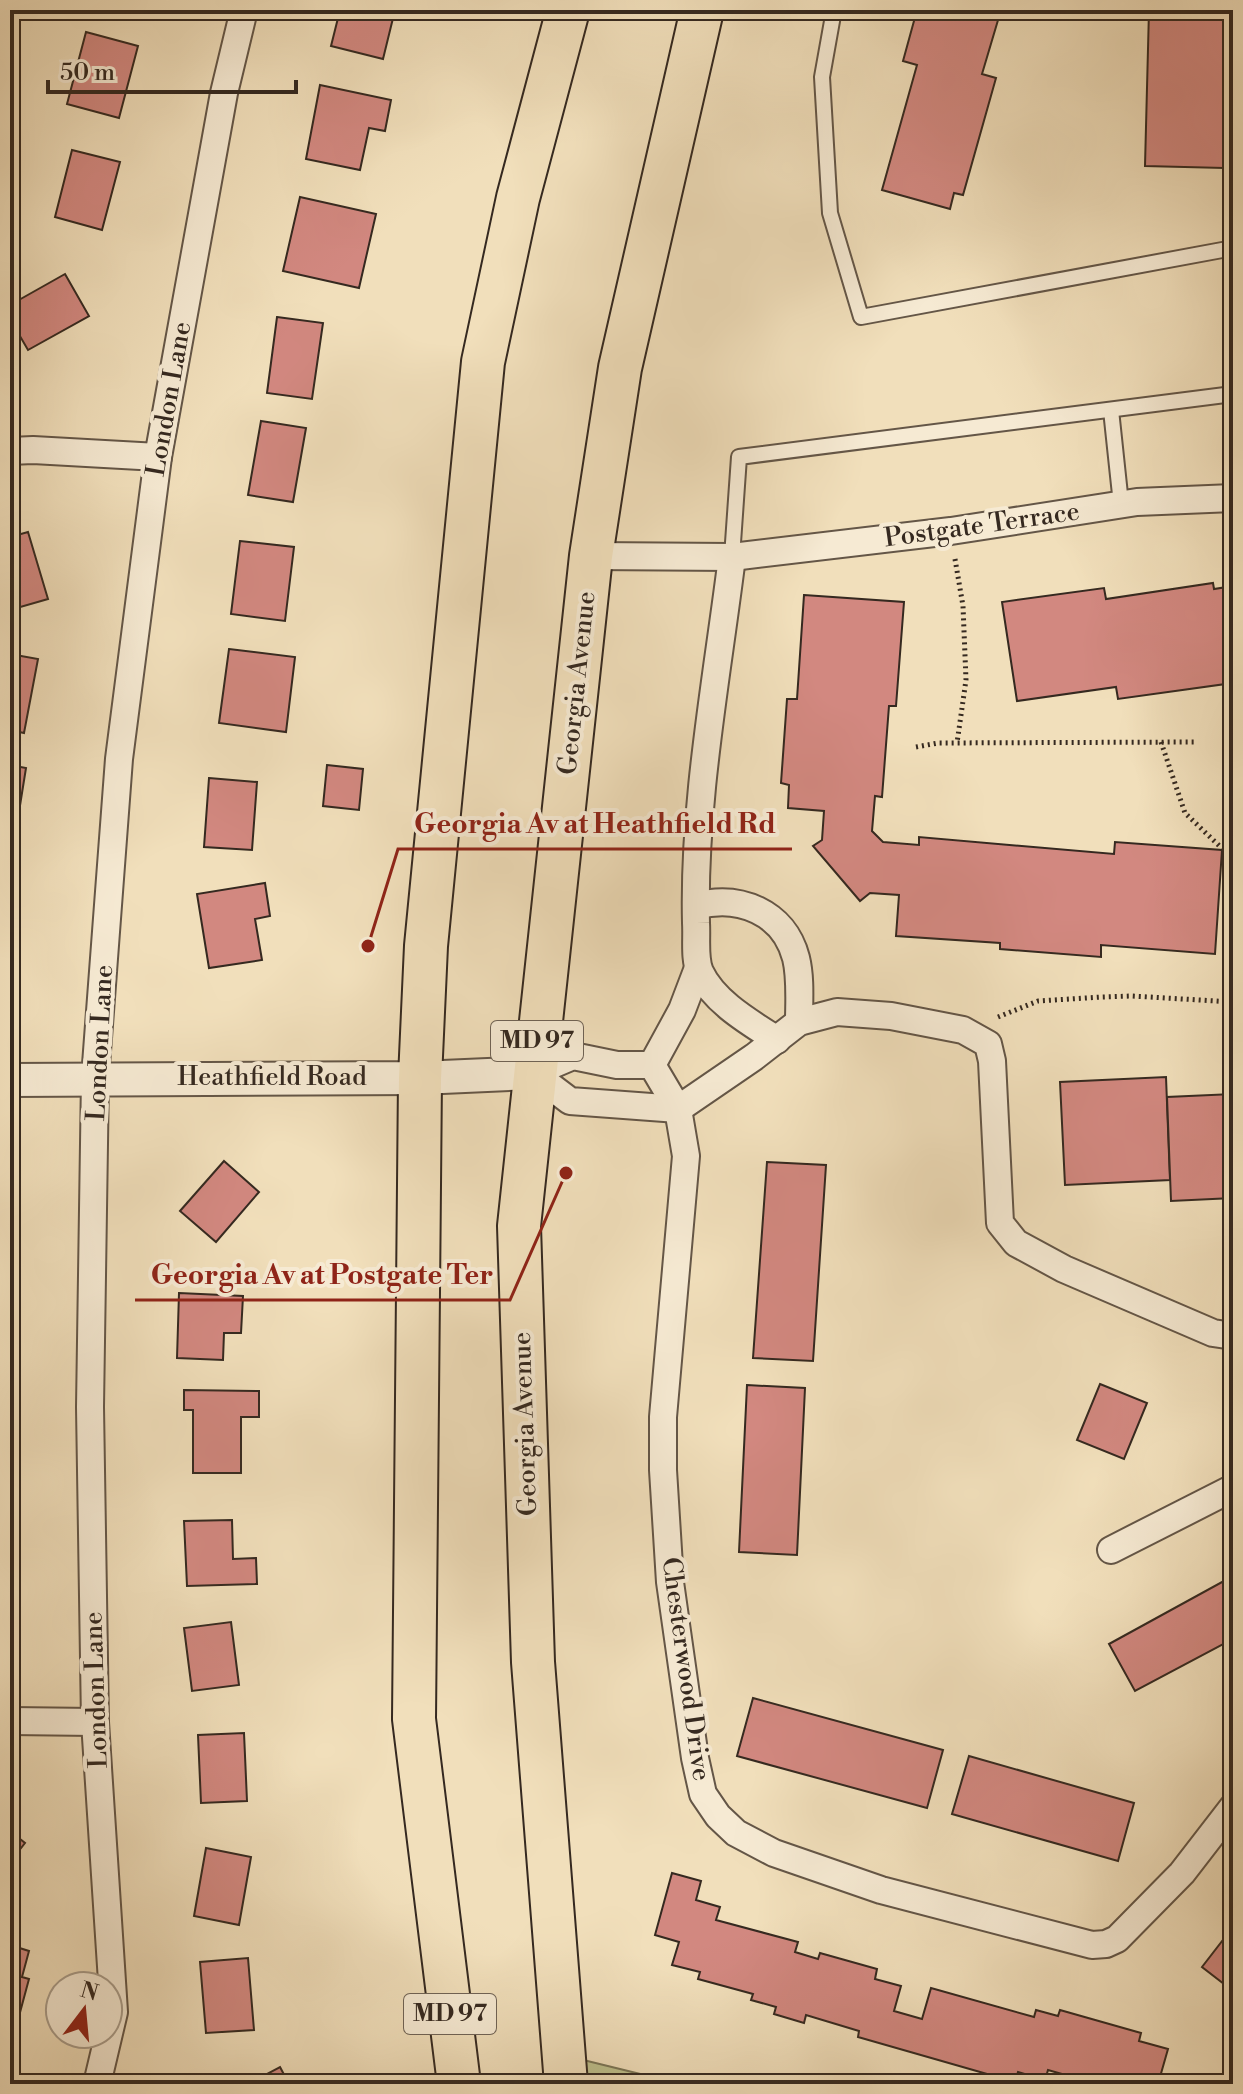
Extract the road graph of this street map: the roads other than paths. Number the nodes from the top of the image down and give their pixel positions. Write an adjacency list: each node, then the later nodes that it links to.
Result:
1 (244, 10): 9 (street, London Lane)
2 (568, 10): 21 (main road, MD 97)
3 (702, 10): 12 (main road, Georgia Avenue / MD 97)
4 (834, 10): 5 (lane)
5 (1233, 248)
6 (1233, 394): 7 (lane)
7 (1111, 410): 11 (lane); 13 (lane)
8 (10, 451): 9 (street)
9 (158, 457): 20 (street, London Lane)
10 (1233, 498): 11 (street, Postgate Terrace)
11 (1121, 504): 13 (street, Postgate Terrace)
12 (591, 556): 13 (street, Postgate Terrace); 19 (main road, Georgia Avenue / MD 97)
13 (732, 557): 14 (street)
14 (696, 906): 15 (street); 16 (street)
15 (698, 968): 17 (street); 18 (street)
16 (799, 1022): 17 (street); 24 (street)
17 (777, 1040): 23 (street)
18 (652, 1065): 19 (street); 23 (street)
19 (533, 1073): 21 (street, Heathfield Road); 23 (street); 32 (main road, Georgia Avenue / MD 97)
20 (95, 1078): 21 (street, Heathfield Road); 22 (street, Heathfield Road); 28 (street, London Lane)
21 (420, 1078): 31 (main road, MD 97)
22 (10, 1080)
23 (678, 1109): 29 (street, Chesterwood Drive)
24 (1233, 1336)
25 (1233, 1488): 26 (street)
26 (1111, 1550)
27 (10, 1721): 28 (street)
28 (95, 1722): 30 (street, London Lane)
29 (1233, 1807)
30 (97, 2084)
31 (459, 2084)
32 (566, 2084)

